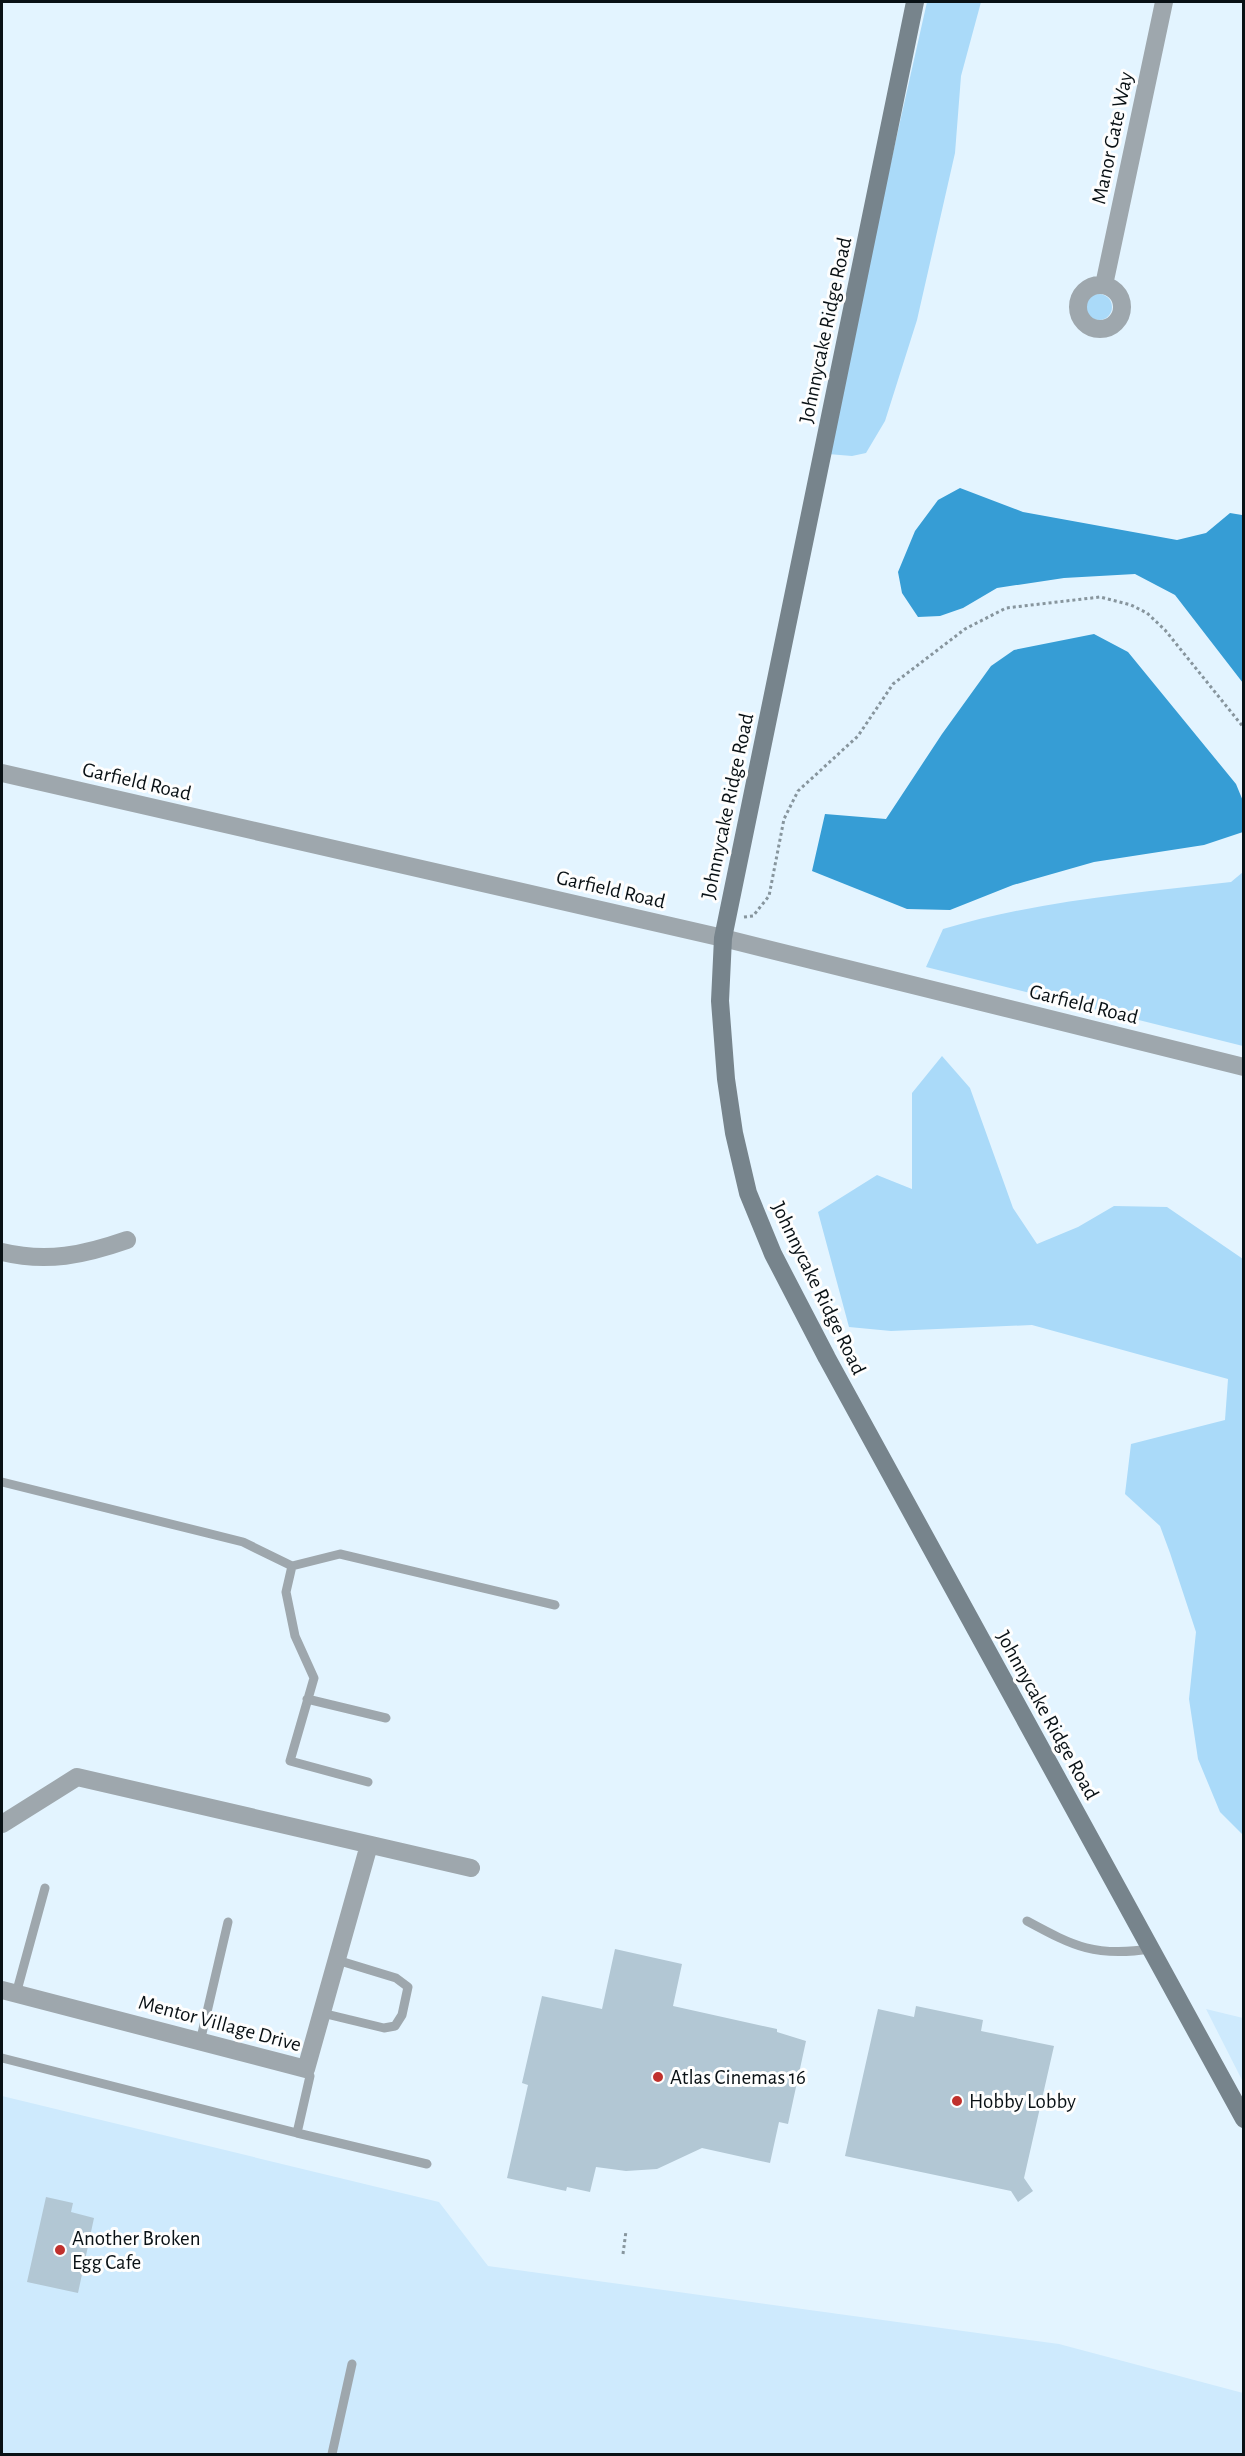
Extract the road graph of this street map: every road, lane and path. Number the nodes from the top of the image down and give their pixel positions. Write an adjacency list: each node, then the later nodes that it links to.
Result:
1 (915, 2): 6 (main road, Johnnycake Ridge Road)
2 (1164, 2): 3 (street, Manor Gate Way)
3 (1104, 285)
4 (1244, 728): 6 (path)
5 (2, 773): 7 (street, Garfield Road)
6 (728, 914): 7 (main road, Johnnycake Ridge Road)
7 (723, 938): 8 (street, Garfield Road); 23 (main road, Johnnycake Ridge Road)
8 (1244, 1067)
9 (127, 1240): 10 (street)
10 (2, 1252)
11 (2, 1482): 12 (lane)
12 (292, 1566): 13 (lane); 14 (lane)
13 (555, 1605)
14 (307, 1699): 15 (lane); 16 (lane)
15 (386, 1718)
16 (368, 1782)
17 (2, 1824): 18 (street)
18 (369, 1845): 19 (street); 24 (street, Mentor Village Drive)
19 (471, 1868)
20 (45, 1888): 25 (lane)
21 (1027, 1921): 23 (lane)
22 (228, 1922): 27 (lane)
23 (1151, 1949): 30 (main road, Johnnycake Ridge Road)
24 (337, 1960): 26 (street, Mentor Village Drive); 26 (lane)
25 (9, 1992): 27 (street, Mentor Village Drive)
26 (321, 2013): 29 (street, Mentor Village Drive)
27 (200, 2042): 29 (street, Mentor Village Drive)
28 (2, 2058): 31 (lane)
29 (306, 2069): 31 (lane)
30 (1244, 2119)
31 (297, 2133): 32 (lane)
32 (427, 2164)
33 (626, 2231): 34 (path)
34 (623, 2254)
35 (352, 2364): 36 (lane)
36 (332, 2454)

